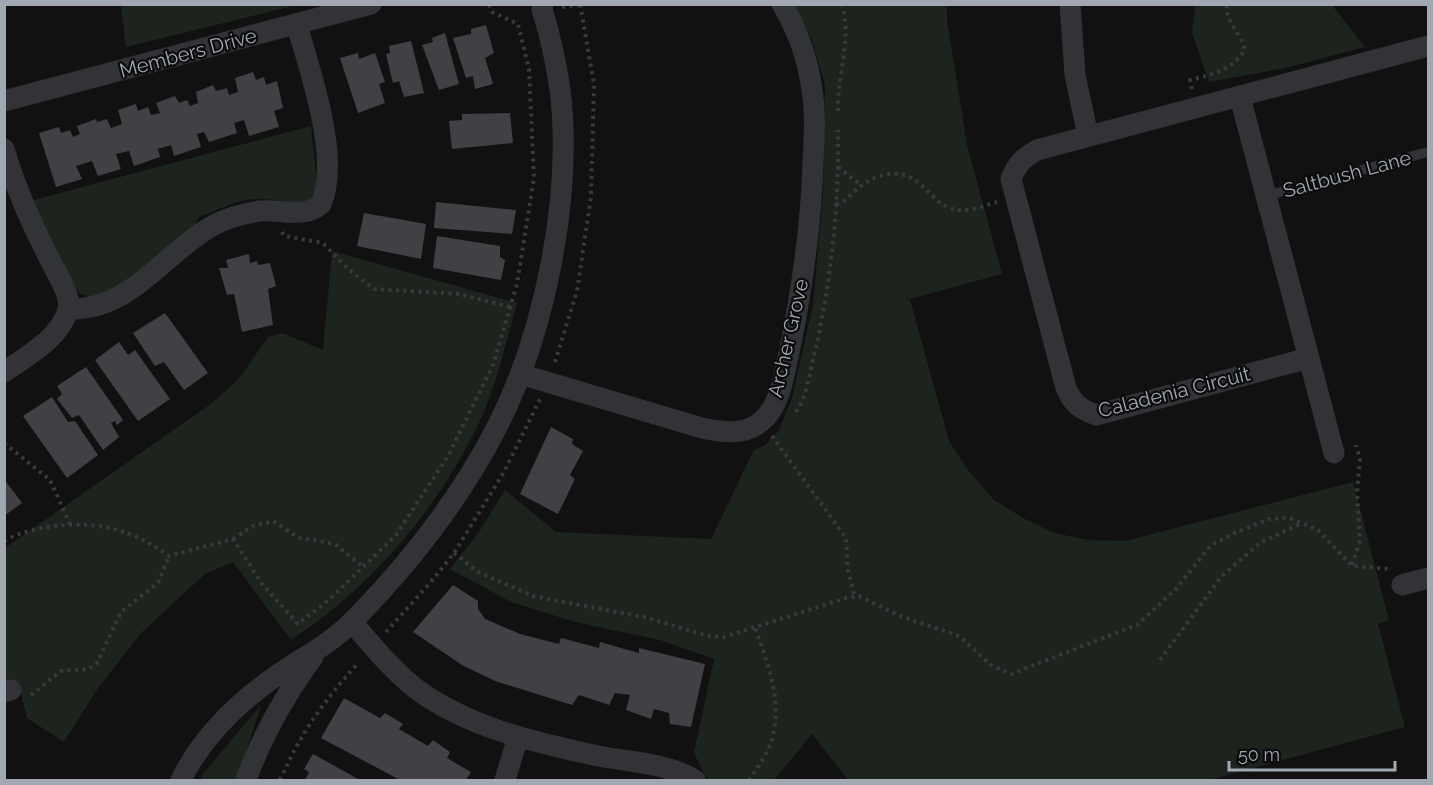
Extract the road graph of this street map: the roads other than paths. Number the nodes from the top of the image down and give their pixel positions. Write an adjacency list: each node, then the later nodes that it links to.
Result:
1 (371, 4): 5 (street, Members Drive)
2 (543, 4): 16 (street)
3 (782, 4): 16 (street, Archer Grove)
4 (1070, 4): 9 (street)
5 (297, 25): 8 (street, Members Drive); 13 (street)
6 (1428, 46): 7 (street, Caladenia Circuit)
7 (1240, 97): 9 (street, Caladenia Circuit); 12 (street)
8 (4, 101)
9 (1088, 136): 14 (street, Caladenia Circuit)
10 (4, 149): 13 (street)
11 (1428, 152): 12 (lane, Saltbush Lane)
12 (1266, 196): 14 (street)
13 (69, 309): 15 (street)
14 (1309, 358): 17 (street)
15 (4, 372)
16 (520, 374): 20 (street)
17 (1334, 453)
18 (1398, 577): 19 (street)
19 (1428, 578)
20 (352, 622): 21 (street); 22 (street)
21 (319, 650): 23 (street); 24 (street)
22 (518, 737): 25 (street); 26 (street)
23 (181, 780)
24 (246, 780)
25 (505, 780)
26 (695, 780)

